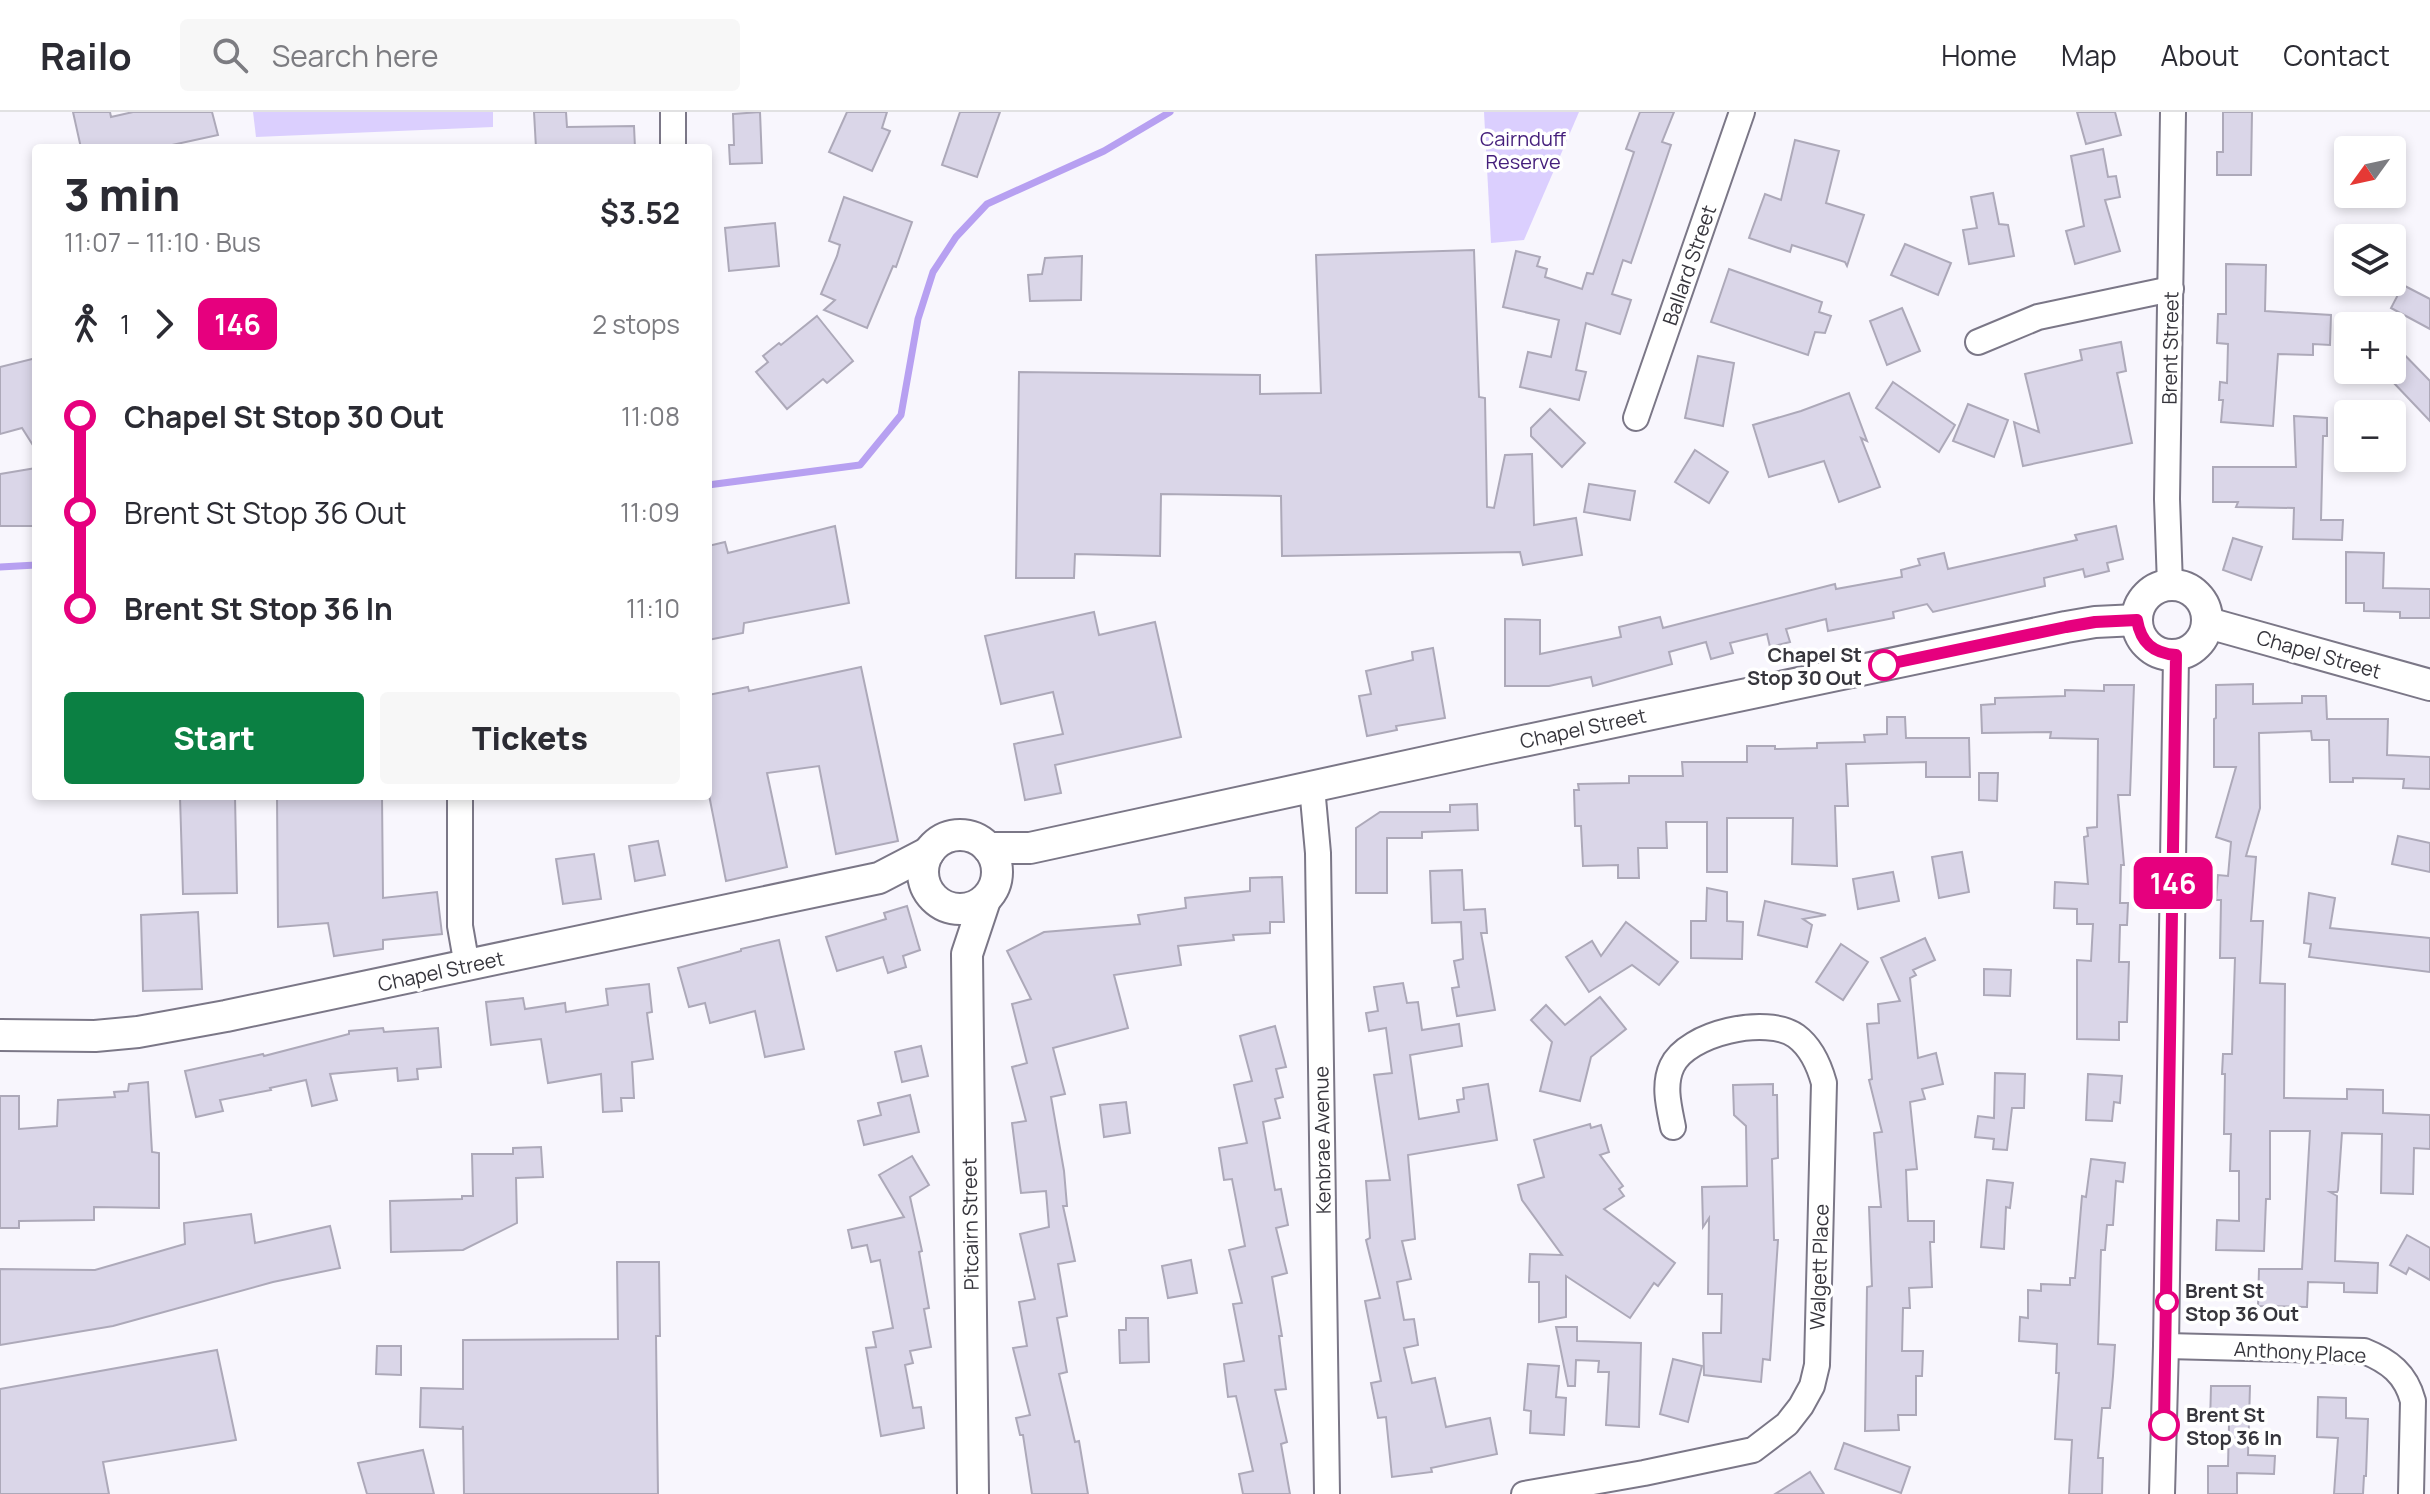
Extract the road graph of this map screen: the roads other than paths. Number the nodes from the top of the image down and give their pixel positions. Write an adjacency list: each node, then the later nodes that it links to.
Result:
1 (673, 112): 4 (street)
2 (1742, 112): 7 (street, Ballard Street)
3 (2173, 112): 5 (street, Brent Street)
4 (673, 144)
5 (2171, 289): 6 (street); 8 (street, Brent Street)
6 (1978, 342)
7 (1636, 418)
8 (2170, 585): 9 (street); 10 (street)
9 (2137, 620): 11 (street); 13 (street, Chapel Street)
10 (2208, 623): 11 (street); 12 (street, Chapel Street)
11 (2176, 655): 25 (street)
12 (2430, 685)
13 (1312, 787): 16 (street, Chapel Street); 28 (street, Kenbrae Avenue)
14 (460, 800): 22 (street)
15 (988, 848): 16 (street, Chapel Street); 17 (street); 19 (street)
16 (1030, 848): 19 (street)
17 (929, 852): 18 (street, Chapel Street); 20 (street)
18 (879, 878): 20 (street); 22 (street, Chapel Street)
19 (990, 890): 20 (street); 21 (street, Pitcairn Street)
20 (936, 899): 21 (street, Pitcairn Street)
21 (967, 954): 27 (street, Pitcairn Street)
22 (467, 966): 23 (street, Chapel Street)
23 (0, 1035)
24 (1673, 1127): 26 (street, Walgett Place)
25 (2166, 1346): 30 (street); 31 (street, Anthony Place)
26 (1645, 1484): 29 (street, Walgett Place)
27 (973, 1494)
28 (1327, 1494)
29 (1524, 1494)
30 (2162, 1494)
31 (2411, 1494)

